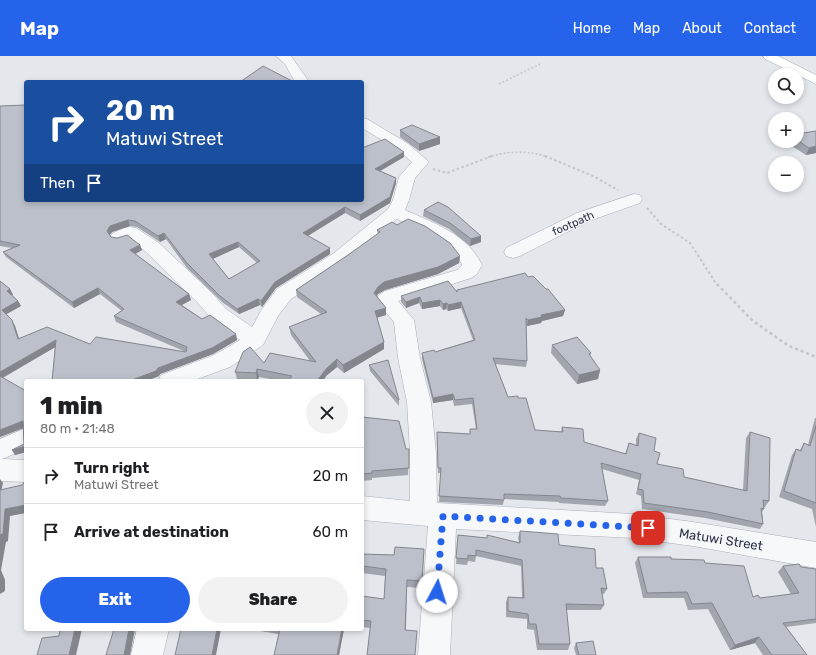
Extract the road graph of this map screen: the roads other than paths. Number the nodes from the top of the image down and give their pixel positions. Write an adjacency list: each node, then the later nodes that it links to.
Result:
1 (282, 56): 3 (street)
2 (769, 56): 4 (main road)
3 (300, 80)
4 (816, 80)
5 (364, 123): 7 (street)
6 (634, 199): 9 (street, footpath)
7 (395, 212): 10 (street); 17 (street)
8 (118, 237): 10 (street)
9 (513, 252)
10 (255, 340): 11 (street)
11 (175, 379)
12 (24, 439): 13 (street)
13 (0, 450)
14 (0, 470): 15 (street)
15 (24, 471)
16 (364, 508): 17 (street, Matuwi Street)
17 (434, 515): 18 (street, Matuwi Street); 21 (street)
18 (816, 555)
19 (153, 631): 20 (street)
20 (147, 655)
21 (434, 655)

